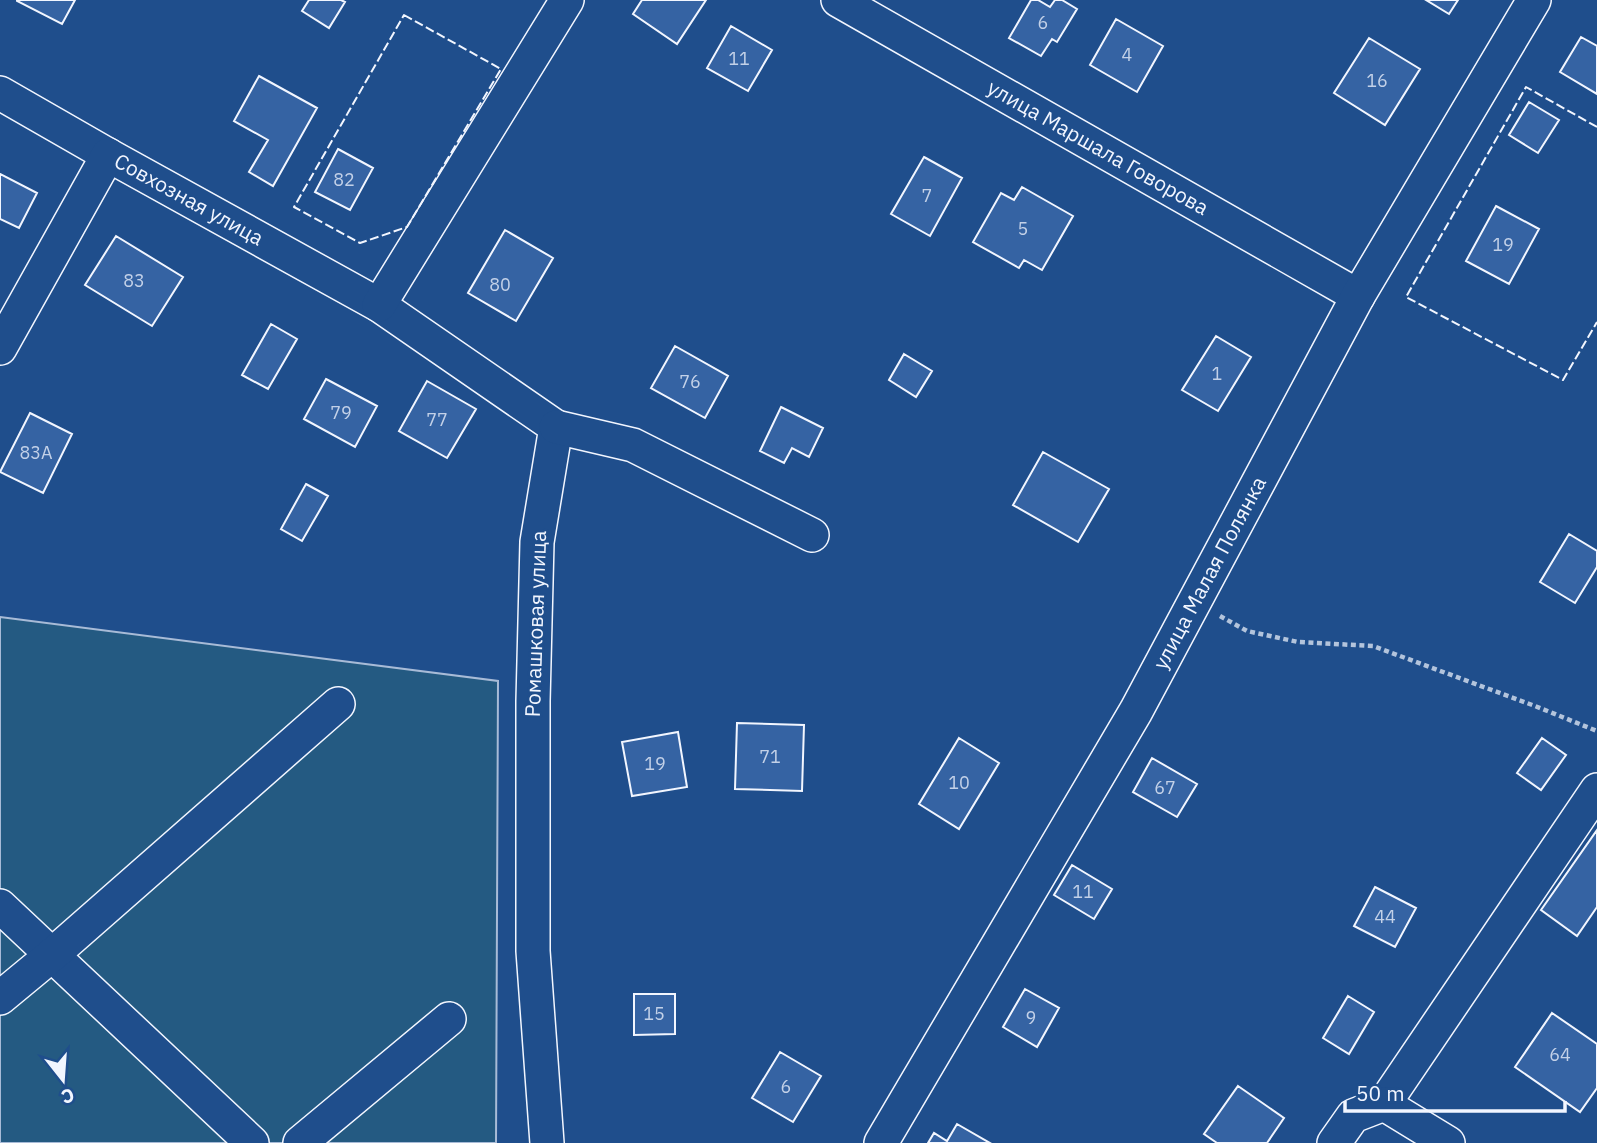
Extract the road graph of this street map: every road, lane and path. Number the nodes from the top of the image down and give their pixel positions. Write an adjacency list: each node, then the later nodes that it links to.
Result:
1 (567, 0): 7 (street)
2 (838, 0): 6 (street, улица Маршала Говорова)
3 (1534, 0): 6 (street, улица Малая Полянка)
4 (0, 93): 5 (street, Совхозная улица)
5 (108, 155): 7 (street, Совхозная улица); 8 (street)
6 (1358, 296): 11 (street, улица Малая Полянка)
7 (379, 306): 9 (street)
8 (0, 348)
9 (556, 428): 10 (street); 22 (street, Ромашковая улица)
10 (812, 535)
11 (1194, 602): 13 (path); 23 (street, улица Малая Полянка)
12 (338, 704): 16 (street)
13 (1597, 732)
14 (1597, 790): 19 (street)
15 (0, 906): 16 (street)
16 (52, 955): 17 (street); 20 (street)
17 (0, 998)
18 (449, 1019): 21 (street)
19 (1384, 1104): 24 (street); 25 (street)
20 (252, 1143)
21 (300, 1143)
22 (547, 1143)
23 (881, 1143)
24 (1334, 1143)
25 (1448, 1143)

